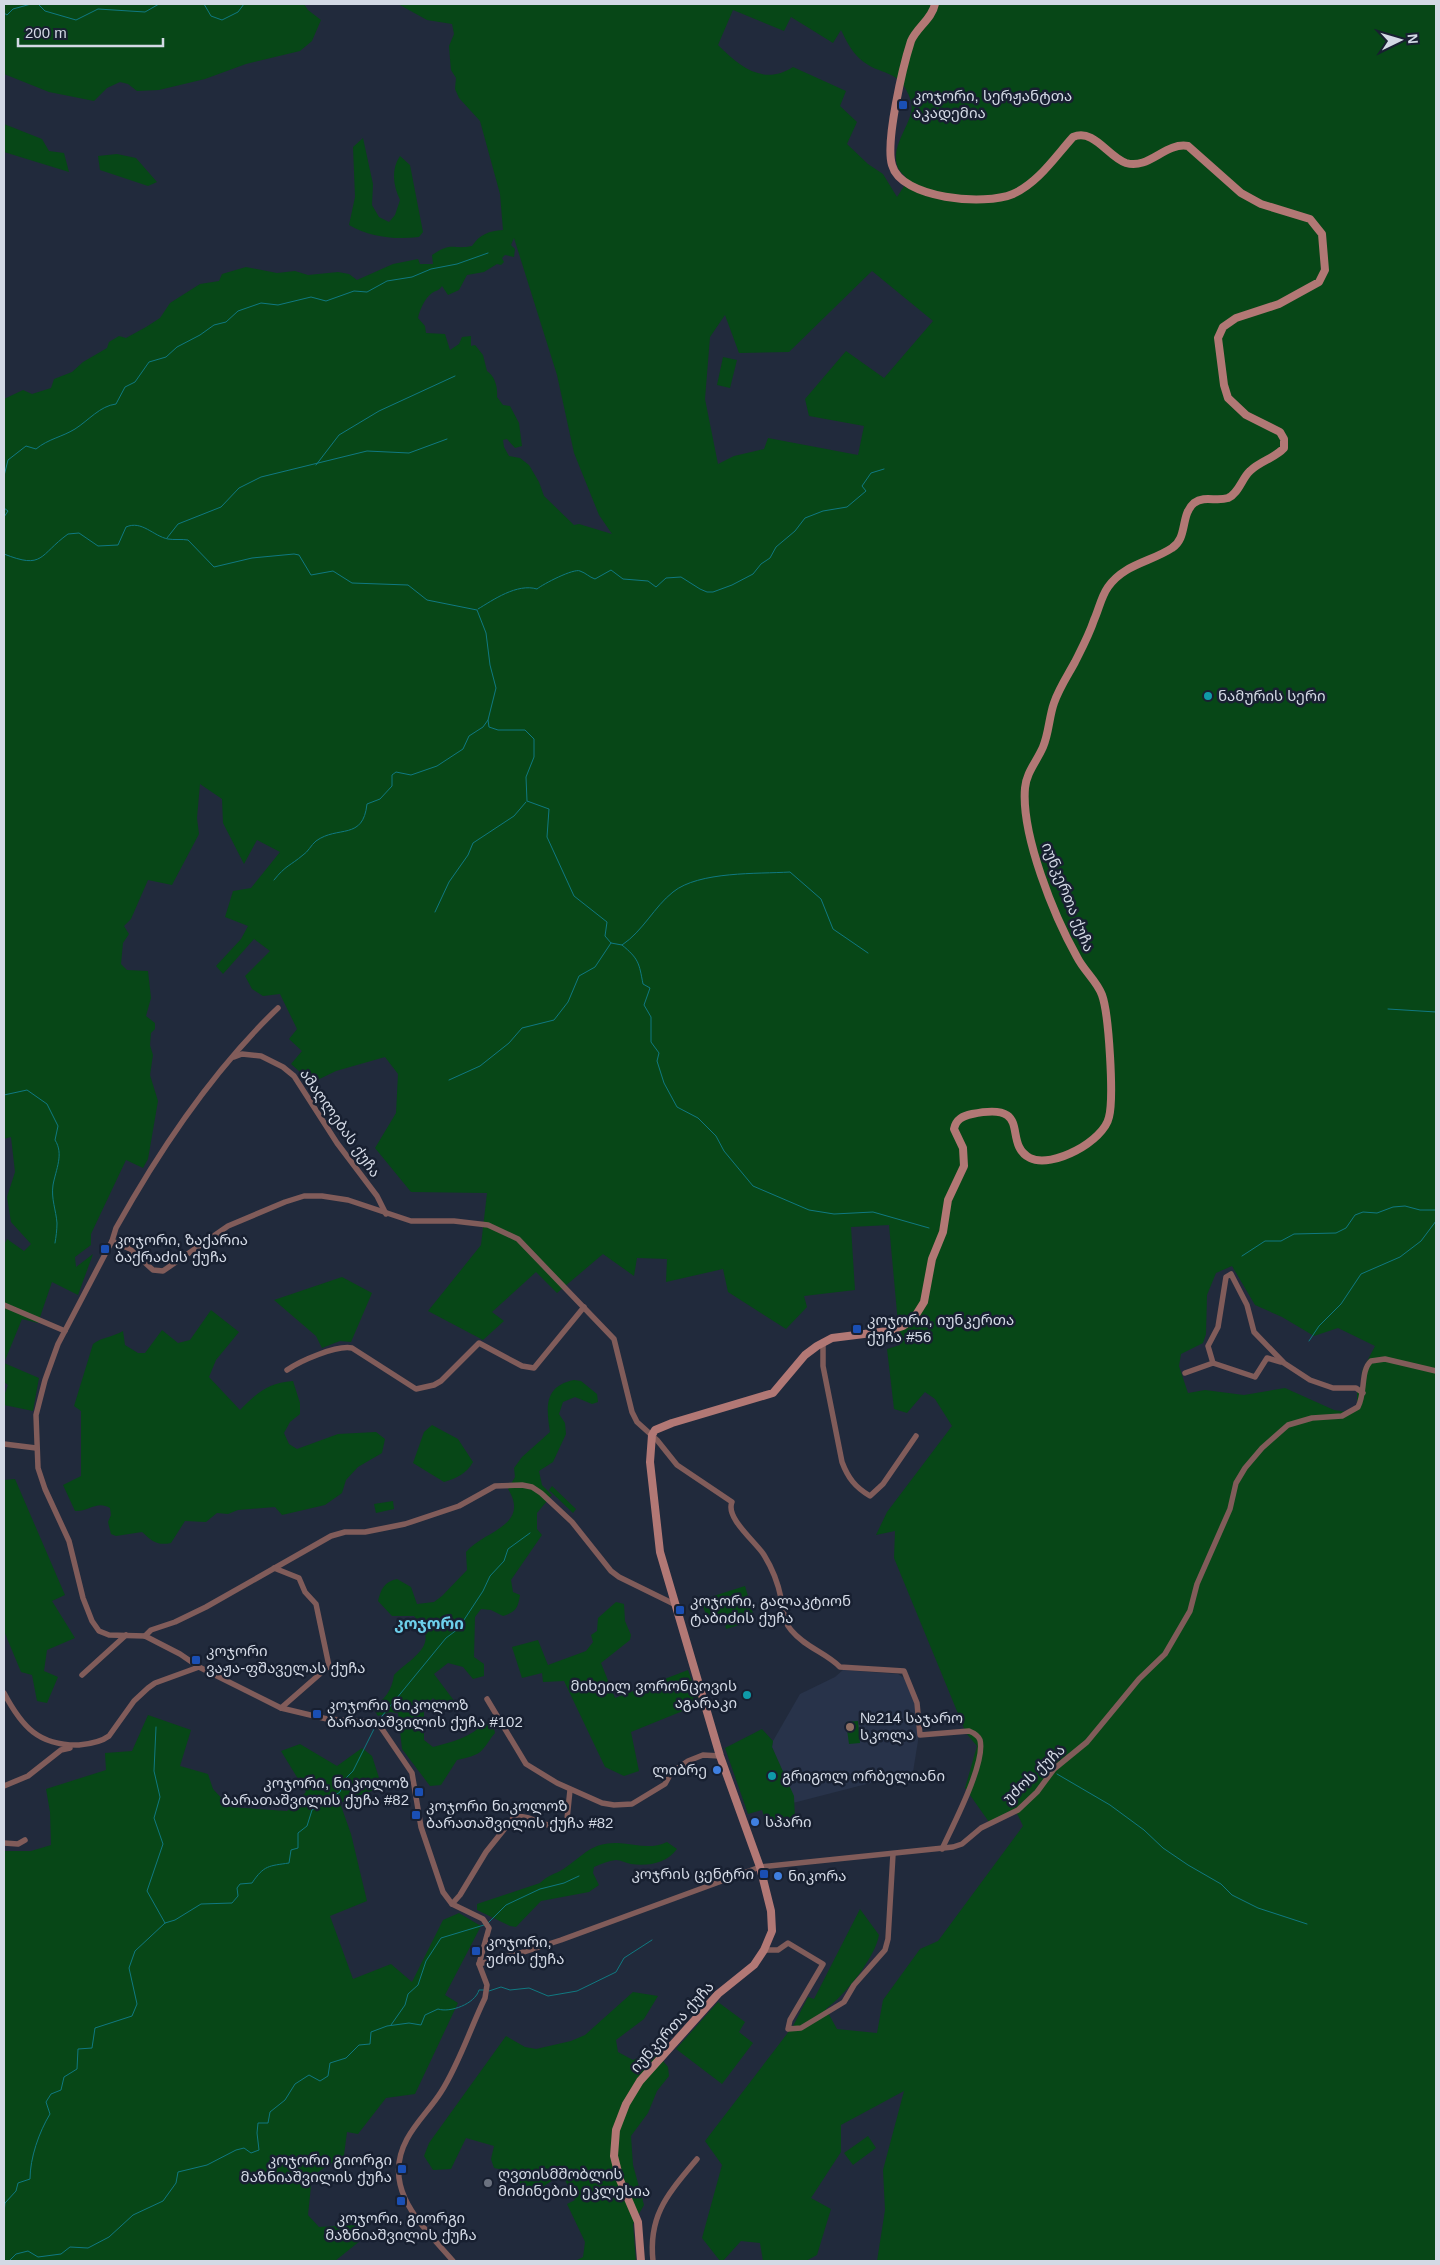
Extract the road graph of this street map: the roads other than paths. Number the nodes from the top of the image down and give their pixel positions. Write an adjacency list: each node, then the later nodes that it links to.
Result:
1 (934, 4): 9 (main road, იუნკერთა ქუჩა)
2 (278, 1008): 3 (street)
3 (233, 1057): 4 (street, ამაღლებას ქუჩა); 5 (street)
4 (386, 1214): 5 (street); 7 (street)
5 (112, 1241): 8 (street)
6 (4, 1305): 8 (street)
7 (584, 1307): 12 (street); 16 (street)
8 (65, 1331): 19 (street)
9 (823, 1342): 16 (main road, იუნკერთა ქუჩა); 17 (street)
10 (1213, 1362): 11 (street); 11 (street); 14 (street)
11 (1284, 1363): 15 (street)
12 (287, 1370)
13 (1436, 1371): 15 (street, უძოს ქუჩა)
14 (1185, 1373)
15 (1363, 1393): 35 (street, უძოს ქუჩა)
16 (652, 1435): 21 (main road, იუნკერთა ქუჩა); 35 (street)
17 (916, 1436)
18 (4, 1444): 19 (street)
19 (36, 1448): 22 (street)
20 (274, 1568): 21 (street); 23 (street); 28 (street)
21 (674, 1604): 30 (main road, იუნკერთა ქუჩა)
22 (126, 1635): 23 (street); 25 (street)
23 (145, 1636): 24 (street)
24 (199, 1667): 28 (street); 29 (street)
25 (82, 1675)
26 (4, 1693): 29 (street)
27 (487, 1699): 32 (street)
28 (281, 1708): 38 (street)
29 (84, 1745): 31 (street)
30 (720, 1756): 32 (street); 37 (main road, იუნკერთა ქუჩა)
31 (4, 1786)
32 (570, 1790): 38 (street)
33 (25, 1840): 34 (street)
34 (4, 1843)
35 (942, 1849): 36 (street, უძოს ქუჩა)
36 (893, 1854): 37 (street, უძოს ქუჩა); 39 (street)
37 (760, 1867): 39 (main road, იუნკერთა ქუჩა); 40 (street, უძოს ქუჩა)
38 (452, 1904): 40 (street)
39 (764, 1950): 43 (main road, იუნკერთა ქუჩა)
40 (479, 1964): 42 (street)
41 (697, 2159): 44 (street)
42 (453, 2261)
43 (641, 2261)
44 (653, 2261)

